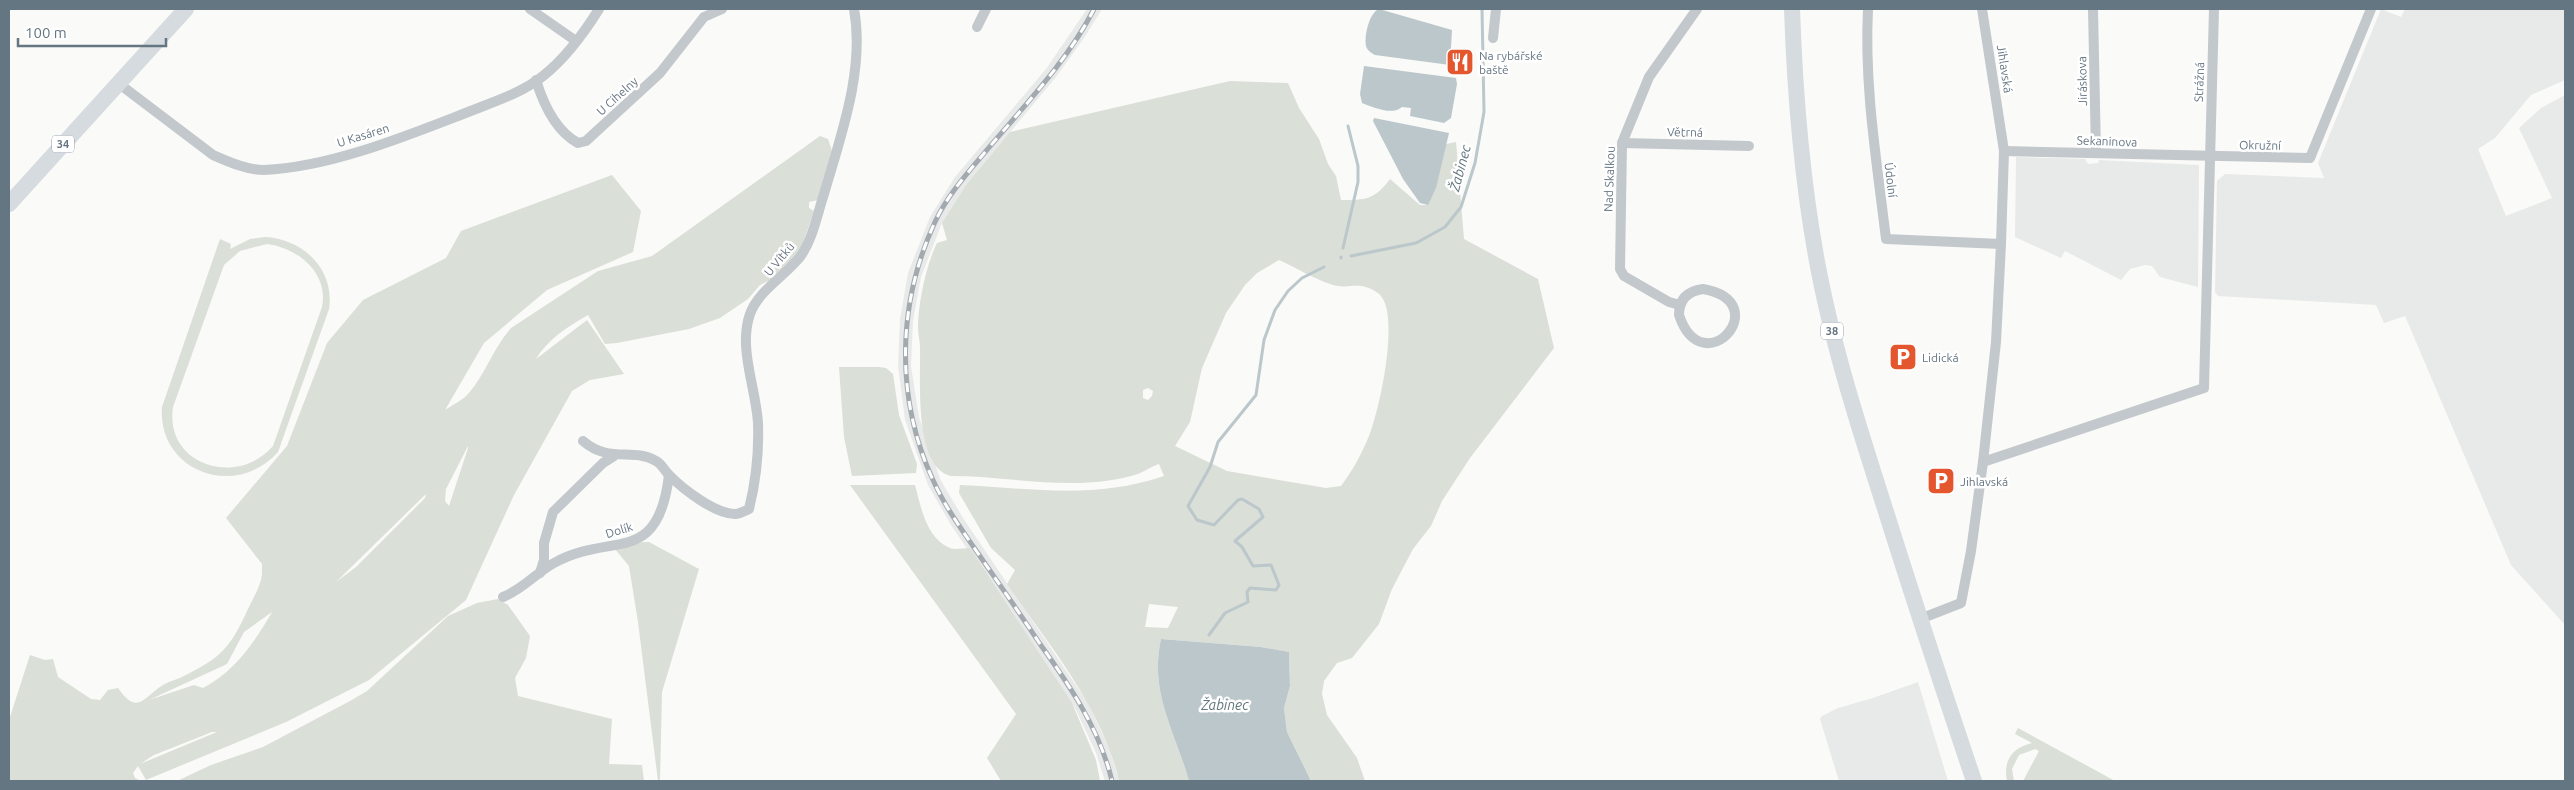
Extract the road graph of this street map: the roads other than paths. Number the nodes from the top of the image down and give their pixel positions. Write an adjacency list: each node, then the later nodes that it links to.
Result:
1 (186, 9): 19 (main road, 34)
2 (530, 9): 17 (street)
3 (599, 9): 17 (street, U Kasáren)
4 (722, 9): 18 (street, U Cihelny)
5 (854, 9): 31 (street, U Vítků)
6 (986, 9): 15 (street)
7 (1496, 9): 16 (street)
8 (1697, 9): 20 (street, Nad Skalkou)
9 (1792, 9): 34 (main road, 38)
10 (1868, 9): 26 (street, Údolní)
11 (1982, 9): 22 (street, Jihlavská)
12 (2093, 9): 23 (street, Jiráskova)
13 (2214, 9): 24 (street, Strážná)
14 (2371, 9): 24 (street, Okružní)
15 (976, 27)
16 (1493, 38)
17 (576, 41): 18 (street, U Kasáren)
18 (536, 80): 19 (street, U Kasáren)
19 (118, 83): 25 (main road, 34)
20 (1622, 143): 21 (street, Větrná); 27 (street, Nad Skalkou)
21 (1749, 146)
22 (2004, 151): 23 (street, Sekaninova); 26 (street, Jihlavská)
23 (2096, 153): 24 (street, Sekaninova)
24 (2210, 157): 30 (street, Strážná)
25 (9, 204)
26 (2001, 244): 30 (street, Jihlavská)
27 (1680, 305): 27 (street)
28 (583, 441): 29 (street)
29 (614, 456): 31 (street); 32 (street)
30 (1983, 462): 34 (street, Jihlavská)
31 (669, 475): 32 (street, Dolík)
32 (540, 574): 33 (street, Dolík)
33 (503, 597)
34 (1920, 619): 35 (main road, 38)
35 (1974, 781)

